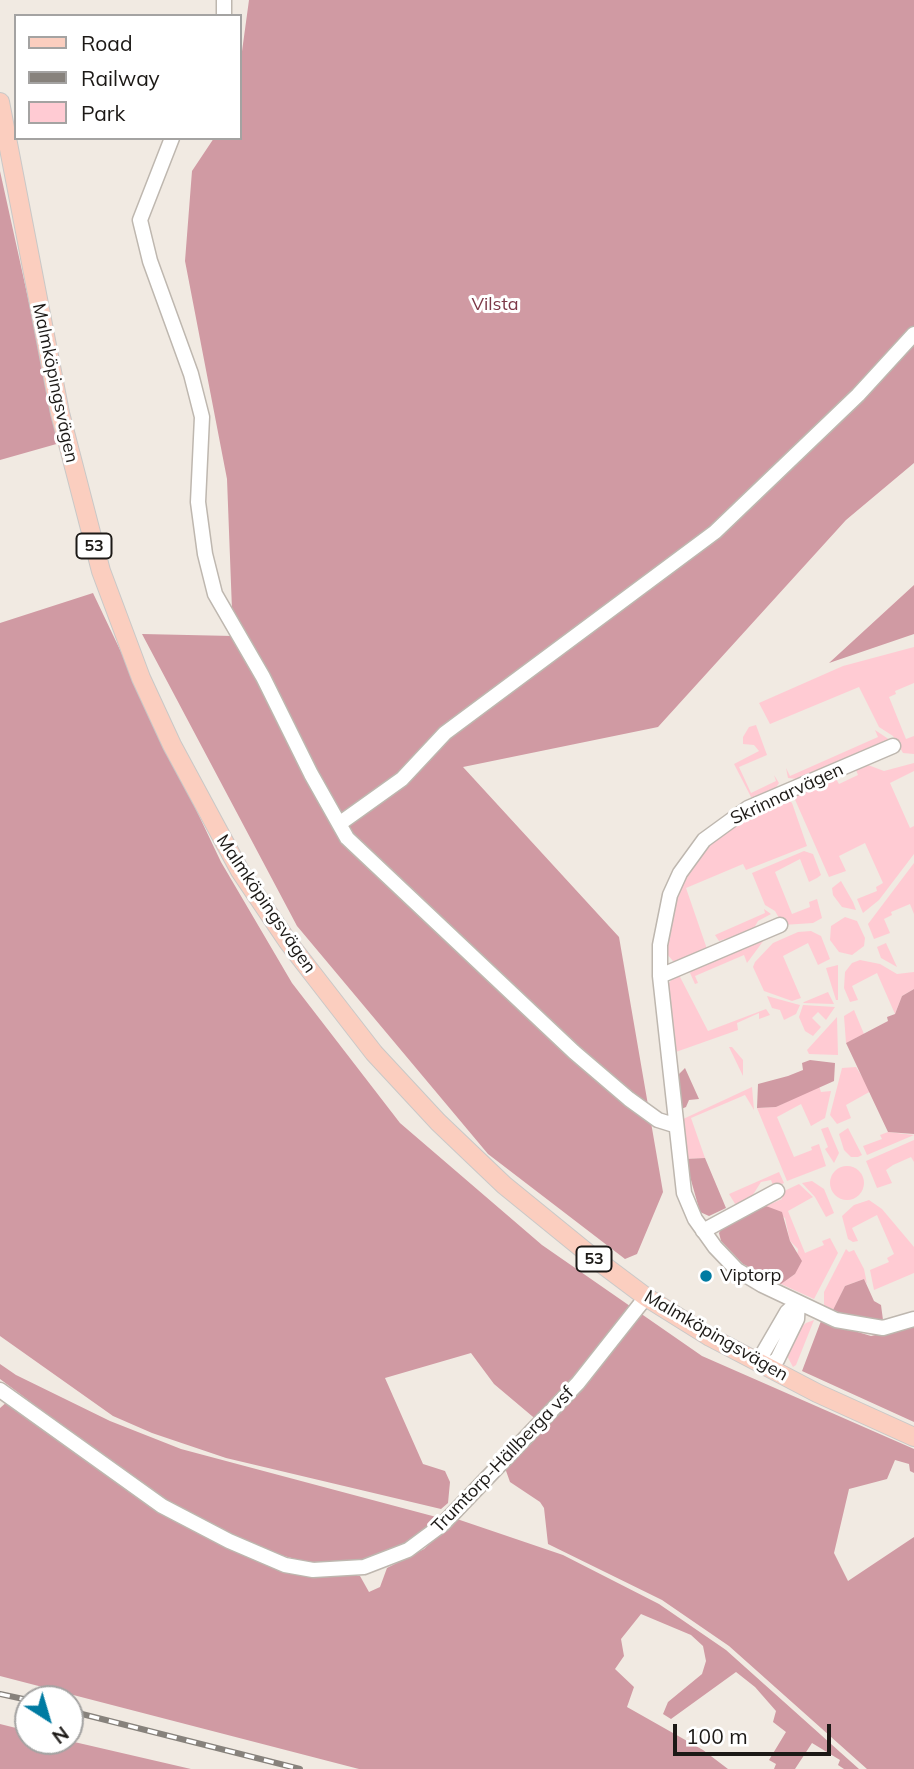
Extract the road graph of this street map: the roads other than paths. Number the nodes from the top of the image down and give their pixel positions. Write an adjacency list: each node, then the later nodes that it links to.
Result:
1 (0, 102): 11 (main road, Malmköpingsvägen / 53)
2 (171, 140): 5 (street)
3 (914, 334): 5 (street)
4 (893, 746): 7 (street, Skrinnarvägen)
5 (339, 824): 8 (street)
6 (780, 925): 7 (street)
7 (660, 976): 8 (street, Skrinnarvägen)
8 (674, 1125): 10 (street, Skrinnarvägen)
9 (777, 1191): 10 (street)
10 (703, 1231): 12 (street, Skrinnarvägen)
11 (646, 1297): 14 (main road, Malmköpingsvägen / 53); 15 (street, Trumtorp-Hällberga vsf)
12 (798, 1302): 13 (street, Skrinnarvägen); 14 (street)
13 (914, 1319)
14 (766, 1366): 16 (main road, Malmköpingsvägen / 53)
15 (0, 1390)
16 (914, 1437)

